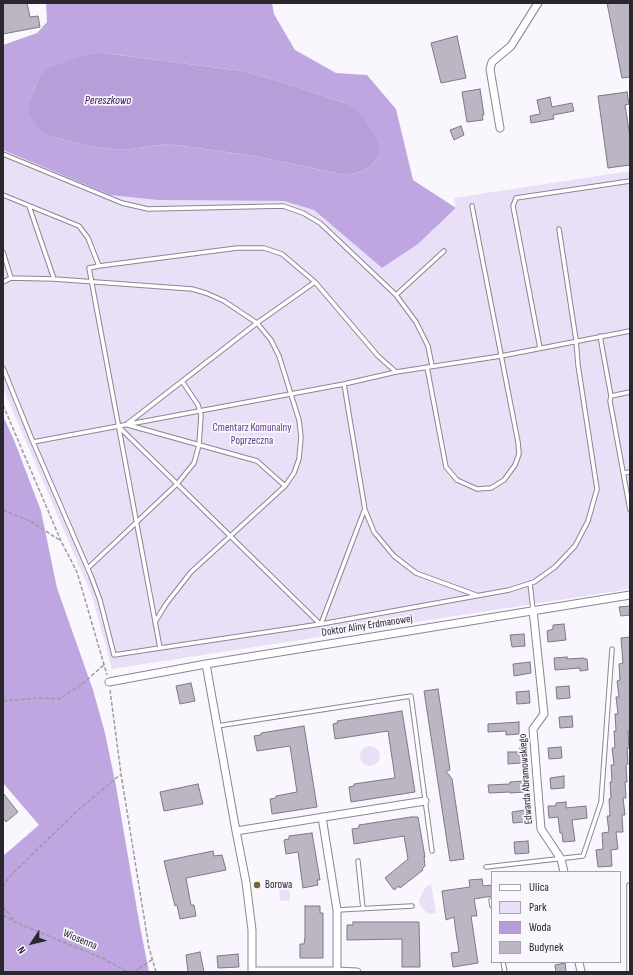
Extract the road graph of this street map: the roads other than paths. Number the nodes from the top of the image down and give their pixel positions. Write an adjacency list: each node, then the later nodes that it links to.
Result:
1 (538, 3): 2 (street)
2 (500, 128)
3 (3, 154): 17 (lane)
4 (630, 181): 22 (lane)
5 (3, 195): 6 (lane)
6 (29, 206): 11 (lane); 13 (lane)
7 (472, 206): 23 (lane)
8 (559, 230): 21 (lane)
9 (444, 251): 17 (lane)
10 (3, 252): 12 (lane)
11 (99, 266): 15 (lane); 16 (lane)
12 (11, 278): 13 (lane); 14 (lane)
13 (54, 279): 15 (lane)
14 (3, 282)
15 (91, 282): 18 (lane); 35 (lane)
16 (315, 282): 18 (lane); 27 (lane)
17 (396, 295): 24 (lane)
18 (257, 323): 28 (lane); 31 (lane)
19 (630, 330): 20 (lane)
20 (600, 336): 21 (lane); 32 (lane)
21 (576, 340): 22 (lane); 47 (lane)
22 (540, 348): 23 (lane)
23 (501, 356): 24 (lane); 25 (lane)
24 (432, 366): 25 (lane)
25 (427, 367): 27 (lane)
26 (3, 368): 36 (lane)
27 (396, 372): 29 (lane)
28 (182, 381): 33 (lane); 34 (lane)
29 (344, 384): 31 (lane); 42 (lane)
30 (630, 392): 32 (lane)
31 (292, 393): 33 (lane); 41 (lane)
32 (612, 396): 39 (lane)
33 (200, 410): 34 (lane); 37 (lane)
34 (127, 424): 35 (lane); 37 (lane)
35 (118, 426): 36 (lane); 40 (lane); 44 (lane)
36 (33, 442): 46 (lane)
37 (199, 445): 40 (lane); 41 (lane)
38 (630, 472): 39 (lane)
39 (624, 473): 43 (lane)
40 (178, 484): 44 (lane); 45 (lane)
41 (284, 486): 45 (lane)
42 (365, 510): 48 (lane); 52 (lane)
43 (630, 510)
44 (136, 523): 46 (lane); 51 (lane)
45 (231, 536): 51 (lane); 52 (lane)
46 (88, 568): 53 (lane)
47 (530, 583): 48 (lane); 50 (lane)
48 (477, 595): 52 (lane)
49 (630, 595): 50 (street, Doktor Aliny Erdmanowej)
50 (533, 610): 55 (street, Doktor Aliny Erdmanowej); 62 (street, Edwarda Abramowskiego)
51 (155, 622): 53 (lane)
52 (320, 624): 53 (lane)
53 (160, 648)
54 (612, 649): 62 (lane)
55 (206, 664): 56 (street, Doktor Aliny Erdmanowej); 57 (street)
56 (109, 682)
57 (217, 726): 58 (lane); 60 (street)
58 (425, 801): 59 (street); 61 (lane)
59 (322, 817): 60 (street); 69 (street)
60 (236, 831): 70 (street)
61 (432, 851)
62 (562, 859): 64 (lane); 65 (street, Edwarda Abramowskiego)
63 (358, 861): 68 (lane)
64 (486, 867)
65 (564, 871)
66 (630, 885): 73 (lane)
67 (412, 906): 68 (lane)
68 (363, 909): 69 (lane)
69 (336, 910): 71 (street)
70 (252, 971): 71 (street)
71 (337, 971): 72 (street)
72 (357, 972)
73 (629, 972)

